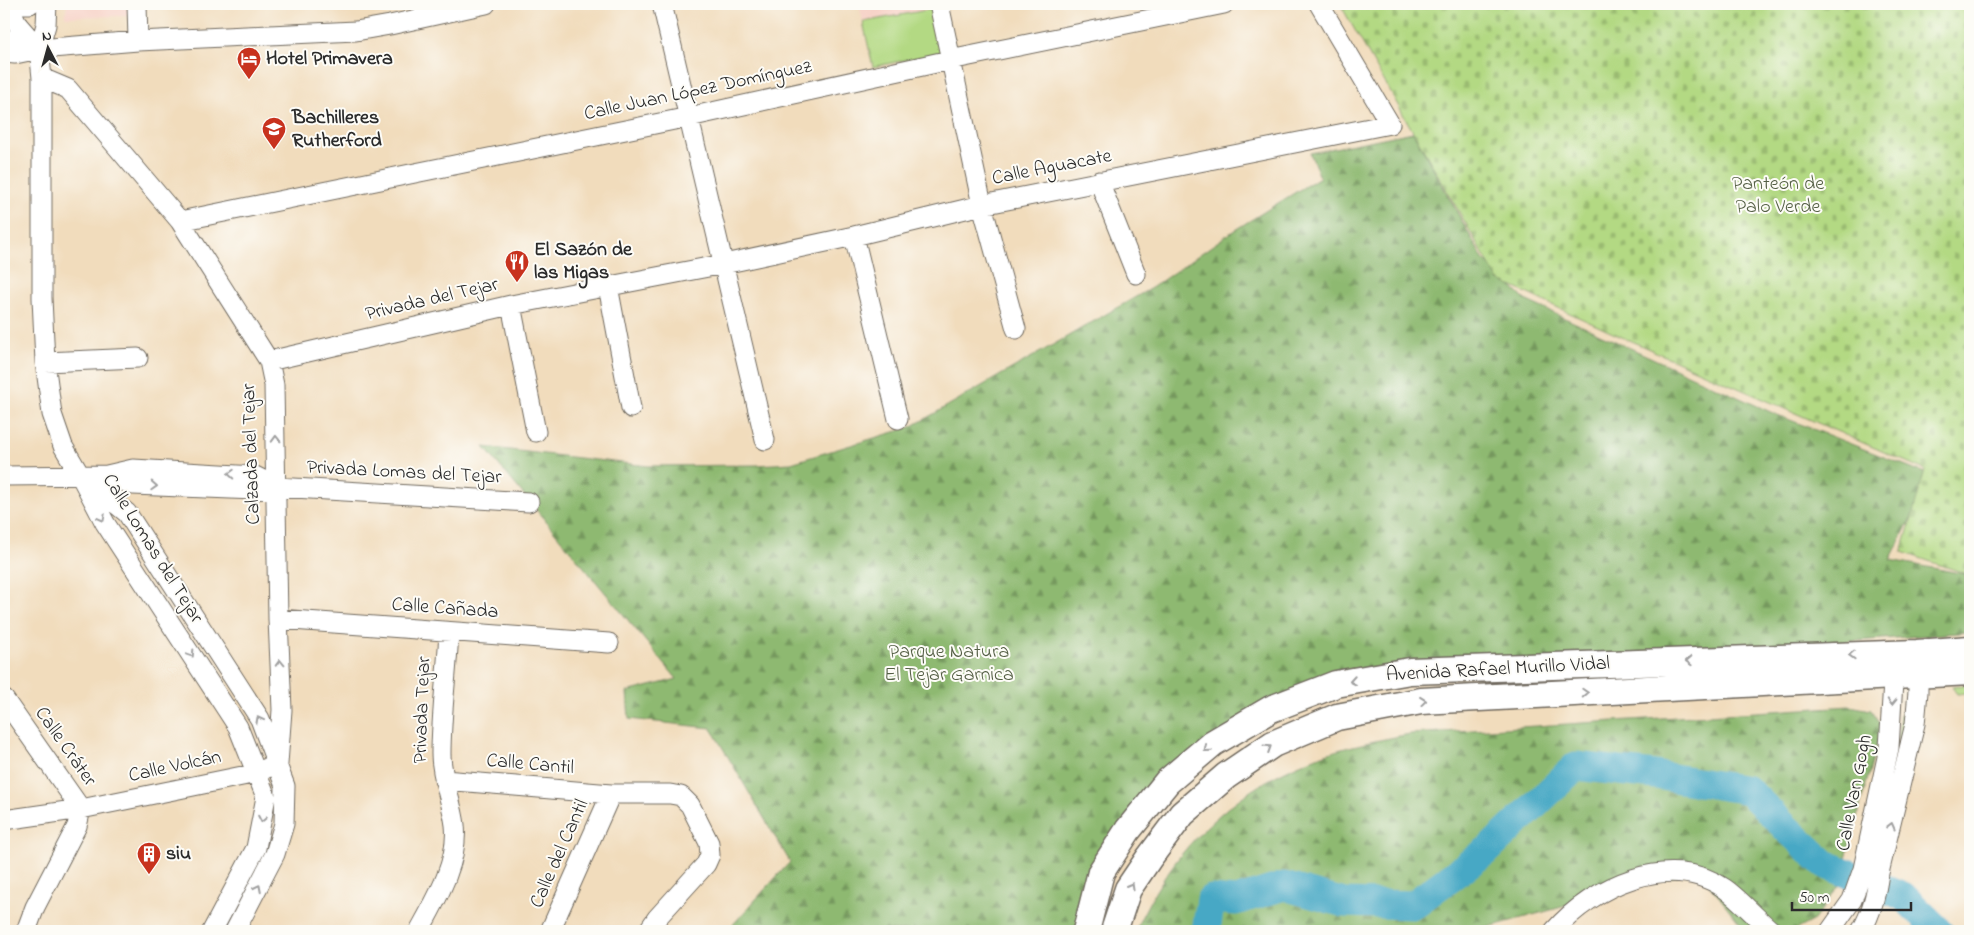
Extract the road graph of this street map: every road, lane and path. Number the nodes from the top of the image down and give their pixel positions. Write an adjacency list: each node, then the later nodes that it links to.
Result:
1 (8, 4): 13 (street)
2 (16, 4): 3 (street)
3 (30, 4)
4 (47, 4): 13 (street)
5 (137, 4): 12 (street)
6 (486, 4): 12 (street)
7 (662, 4): 17 (street)
8 (938, 4): 15 (street)
9 (1224, 4): 15 (street, Calle Juan López Domínguez)
10 (1319, 4): 18 (street, Calle Aguacate)
11 (4, 40): 13 (street)
12 (138, 41): 13 (street)
13 (39, 49): 14 (street); 16 (street)
14 (4, 53)
15 (950, 60): 17 (street, Calle Juan López Domínguez); 19 (street)
16 (42, 78): 20 (street, Calzada del Tejar); 29 (street)
17 (689, 117): 20 (street, Calle Juan López Domínguez); 22 (street)
18 (1099, 181): 19 (street, Calle Aguacate); 23 (street)
19 (982, 205): 21 (street, Calle Aguacate); 26 (street)
20 (180, 221): 28 (street, Calzada del Tejar)
21 (854, 236): 22 (street, Calle Aguacate); 31 (street)
22 (724, 264): 24 (street, Privada del Tejar); 33 (street)
23 (1136, 274)
24 (608, 286): 25 (street, Privada del Tejar); 30 (street)
25 (511, 305): 28 (street, Privada del Tejar); 32 (street)
26 (1016, 330)
27 (138, 358): 29 (street)
28 (269, 361): 36 (street, Calzada del Tejar, one-way to 28)
29 (45, 362): 34 (street)
30 (630, 408)
31 (898, 419)
32 (536, 432)
33 (765, 440)
34 (80, 475): 35 (street); 36 (street, Privada Lomas del Tejar); 47 (street, Calle Lomas del Tejar, one-way to 34); 48 (street, Calle Lomas del Tejar, one-way to 48)
35 (4, 476)
36 (277, 488): 37 (street, Privada Lomas del Tejar); 38 (street, Calzada del Tejar)
37 (529, 502)
38 (278, 619): 39 (street, Calle Cañada); 47 (street, Calzada del Tejar, one-way to 38)
39 (449, 632): 40 (street, Calle Cañada); 49 (street, Privada Tejar)
40 (609, 643)
41 (1970, 649): 42 (main road, Avenida Rafael Murillo Vidal)
42 (1906, 665): 43 (main road, Avenida Rafael Murillo Vidal); 45 (street, Calle Van Gogh, one-way to 45); 46 (street, Calle Van Gogh); 60 (main road, Avenida Rafael Murillo Vidal, one-way to 60); 61 (main road, Avenida Rafael Murillo Vidal, one-way to 42)
43 (1970, 672)
44 (4, 699): 51 (street, Calle Cráter)
45 (1889, 748): 46 (street); 53 (street, Calle Van Gogh)
46 (1908, 752): 53 (street, Calle Van Gogh, one-way to 46)
47 (278, 764): 48 (street, Calle Volcán); 56 (street, one-way to 47)
48 (257, 772): 51 (street, Calle Volcán); 55 (street, Calle Lomas del Tejar, one-way to 55)
49 (444, 780): 50 (street, Calle Cantil); 57 (street, Privada Tejar)
50 (612, 794): 58 (street, Calle del Cantil); 59 (street, Calle Cantil)
51 (81, 809): 52 (street, Calle Volcán); 54 (street, Calle Cráter)
52 (4, 820)
53 (1871, 871): 64 (street, Calle Van Gogh); 65 (street, Calle Van Gogh)
54 (26, 931)
55 (212, 931)
56 (235, 931)
57 (419, 931)
58 (550, 931)
59 (648, 931)
60 (1086, 931)
61 (1114, 931)
62 (1554, 931): 63 (street)
63 (1772, 931)
64 (1830, 931)
65 (1861, 931)

